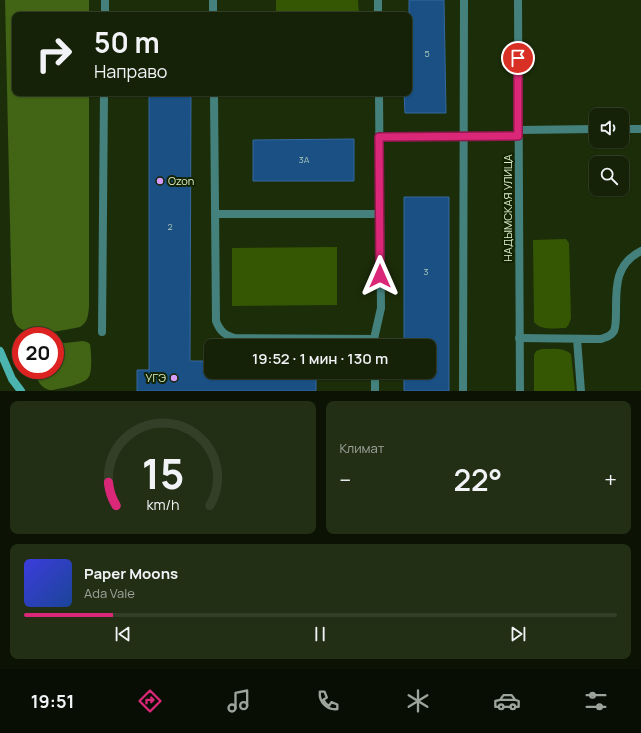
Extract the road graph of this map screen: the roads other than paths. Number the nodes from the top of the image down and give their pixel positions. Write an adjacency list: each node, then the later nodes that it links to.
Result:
1 (105, 0): 6 (street)
2 (213, 0): 7 (street)
3 (378, 0): 8 (street)
4 (464, 0): 16 (street)
5 (518, 0): 15 (street, НАДЫМСКАЯ УЛИЦА)
6 (104, 12)
7 (213, 12)
8 (378, 12)
9 (104, 96): 21 (street)
10 (214, 96): 18 (street)
11 (379, 96): 17 (street)
12 (589, 129): 15 (street)
13 (629, 129): 14 (street)
14 (641, 129)
15 (518, 133): 16 (street); 22 (street, НАДЫМСКАЯ УЛИЦА)
16 (464, 136): 17 (street); 30 (street)
17 (379, 137): 19 (street)
18 (215, 214): 19 (street); 23 (street)
19 (380, 214): 24 (street)
20 (641, 251): 25 (street)
21 (102, 332)
22 (519, 338): 25 (street); 31 (street, НАДЫМСКАЯ УЛИЦА)
23 (270, 339)
24 (375, 339)
25 (577, 339): 32 (street)
26 (0, 351): 28 (street)
27 (375, 379): 29 (street)
28 (21, 391)
29 (375, 391)
30 (463, 391)
31 (520, 391)
32 (581, 391)

